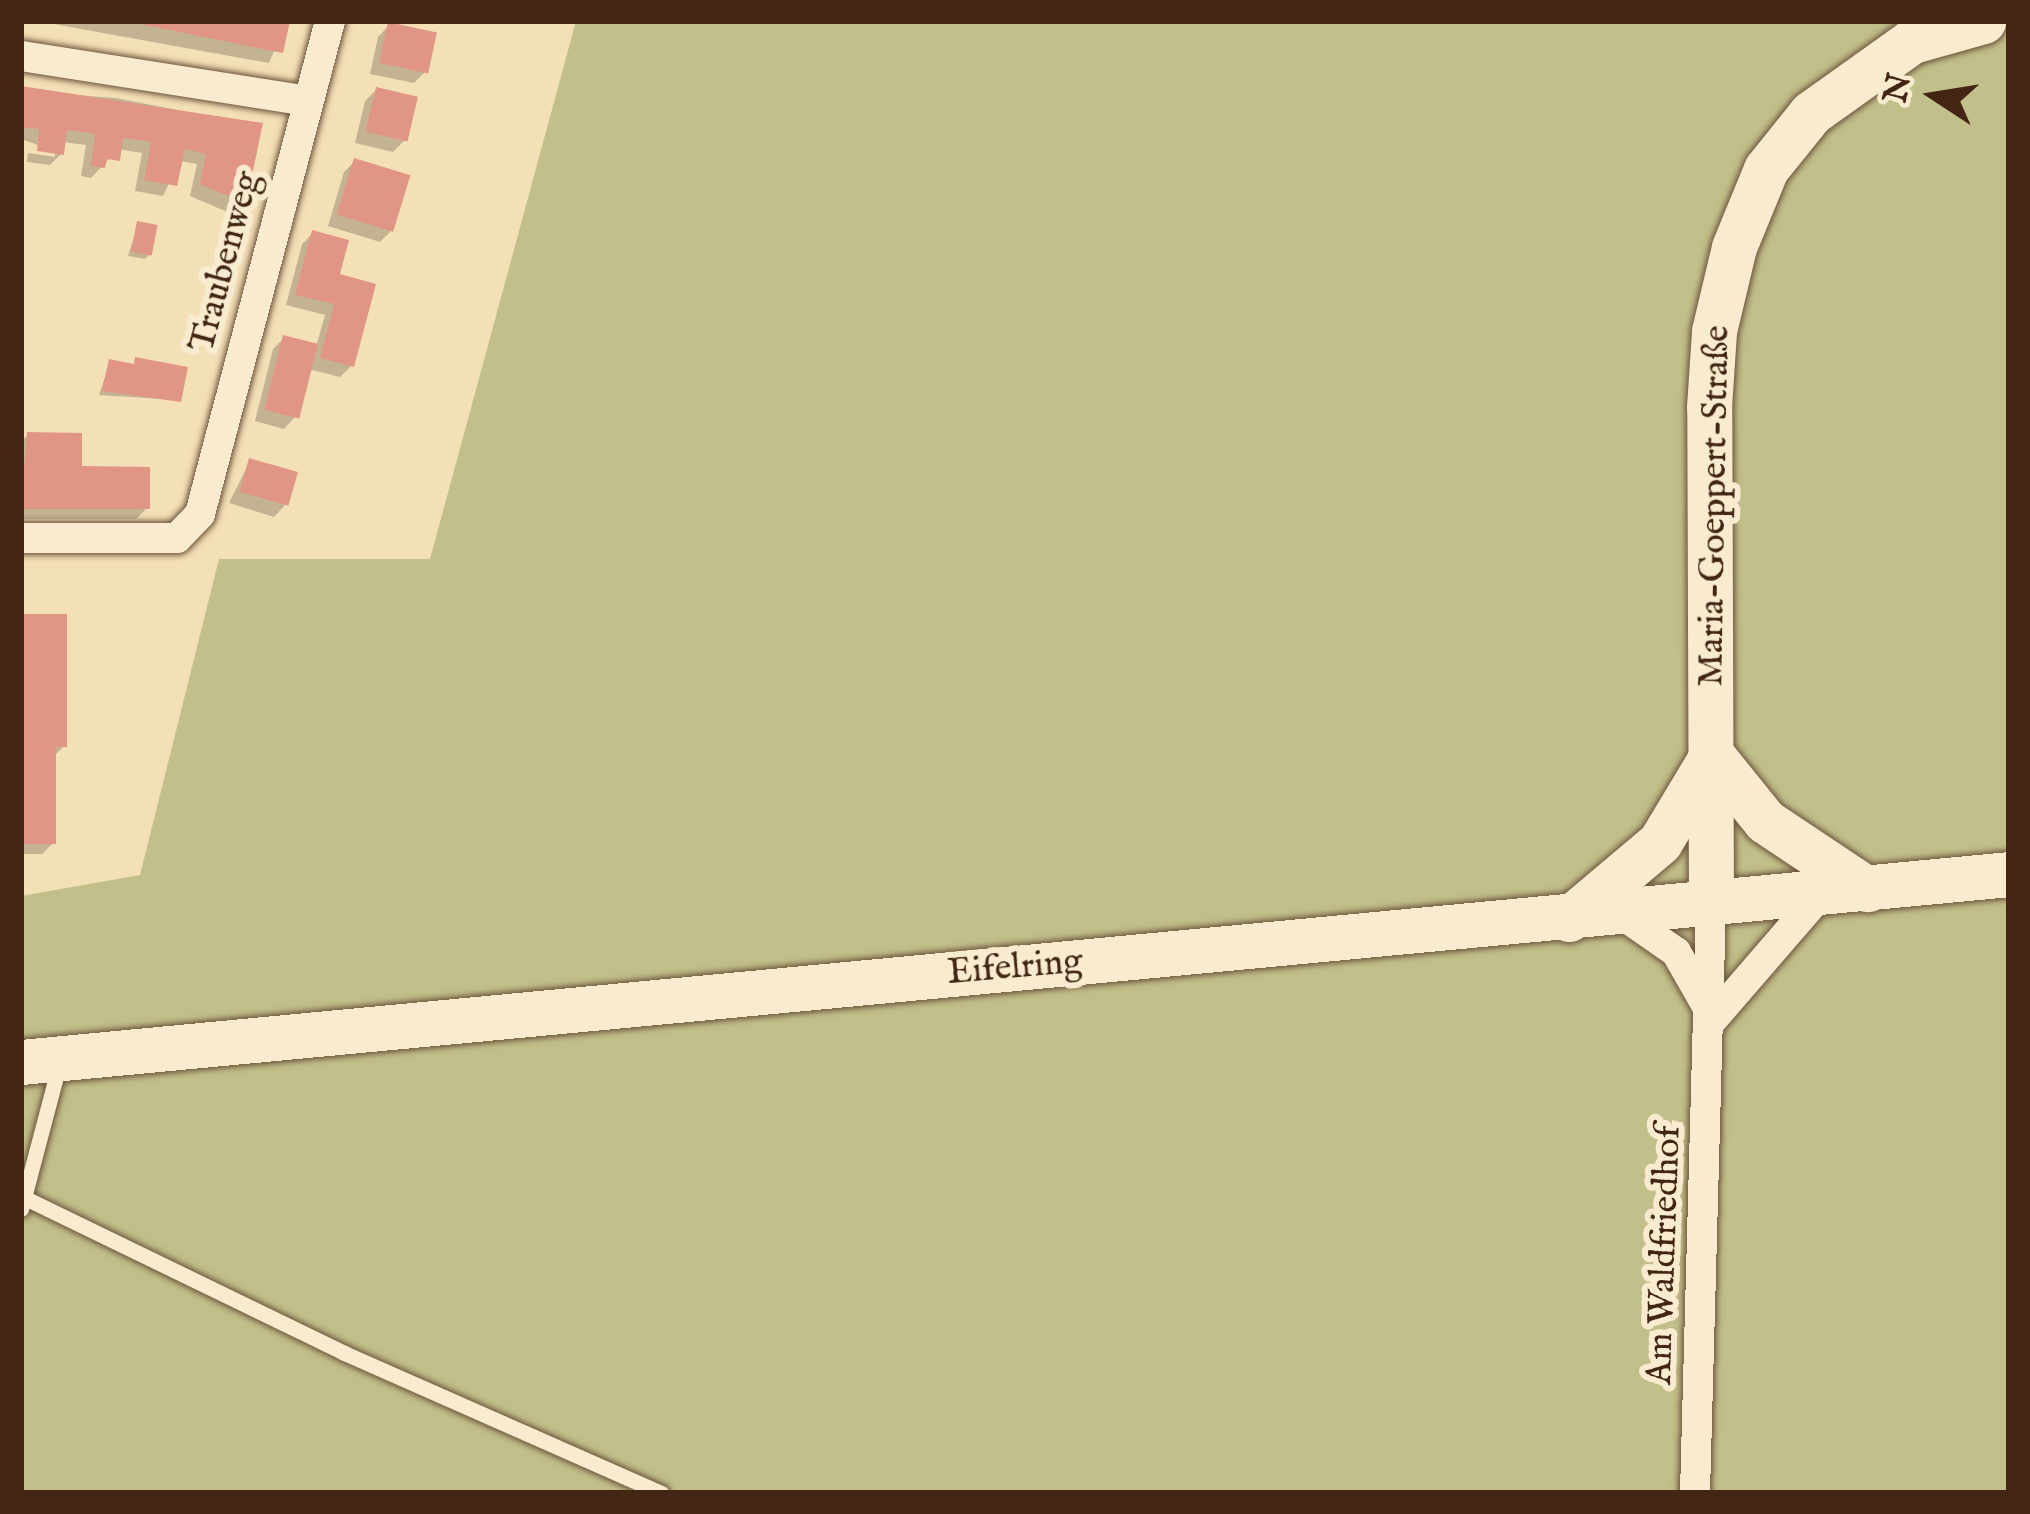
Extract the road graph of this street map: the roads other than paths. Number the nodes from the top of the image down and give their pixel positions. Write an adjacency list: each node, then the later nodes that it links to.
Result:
1 (330, 21): 4 (street, Traubenweg)
2 (1982, 21): 6 (main road, Maria-Goeppert-Straße)
3 (21, 56): 4 (street)
4 (308, 101): 5 (street, Traubenweg)
5 (21, 538)
6 (1712, 754): 8 (main road); 10 (main road, Maria-Goeppert-Straße); 12 (main road)
7 (2009, 874): 8 (main road, Eifelring)
8 (1867, 889): 9 (main road, Eifelring)
9 (1820, 895): 10 (main road, Eifelring); 13 (street)
10 (1711, 905): 11 (main road, Eifelring); 13 (street, Am Waldfriedhof)
11 (1621, 914): 12 (main road, Eifelring); 13 (street)
12 (1569, 919): 14 (main road, Eifelring)
13 (1713, 1019): 17 (street, Am Waldfriedhof)
14 (41, 1060): 15 (lane)
15 (22, 1201): 16 (lane)
16 (661, 1493)
17 (1695, 1493)

